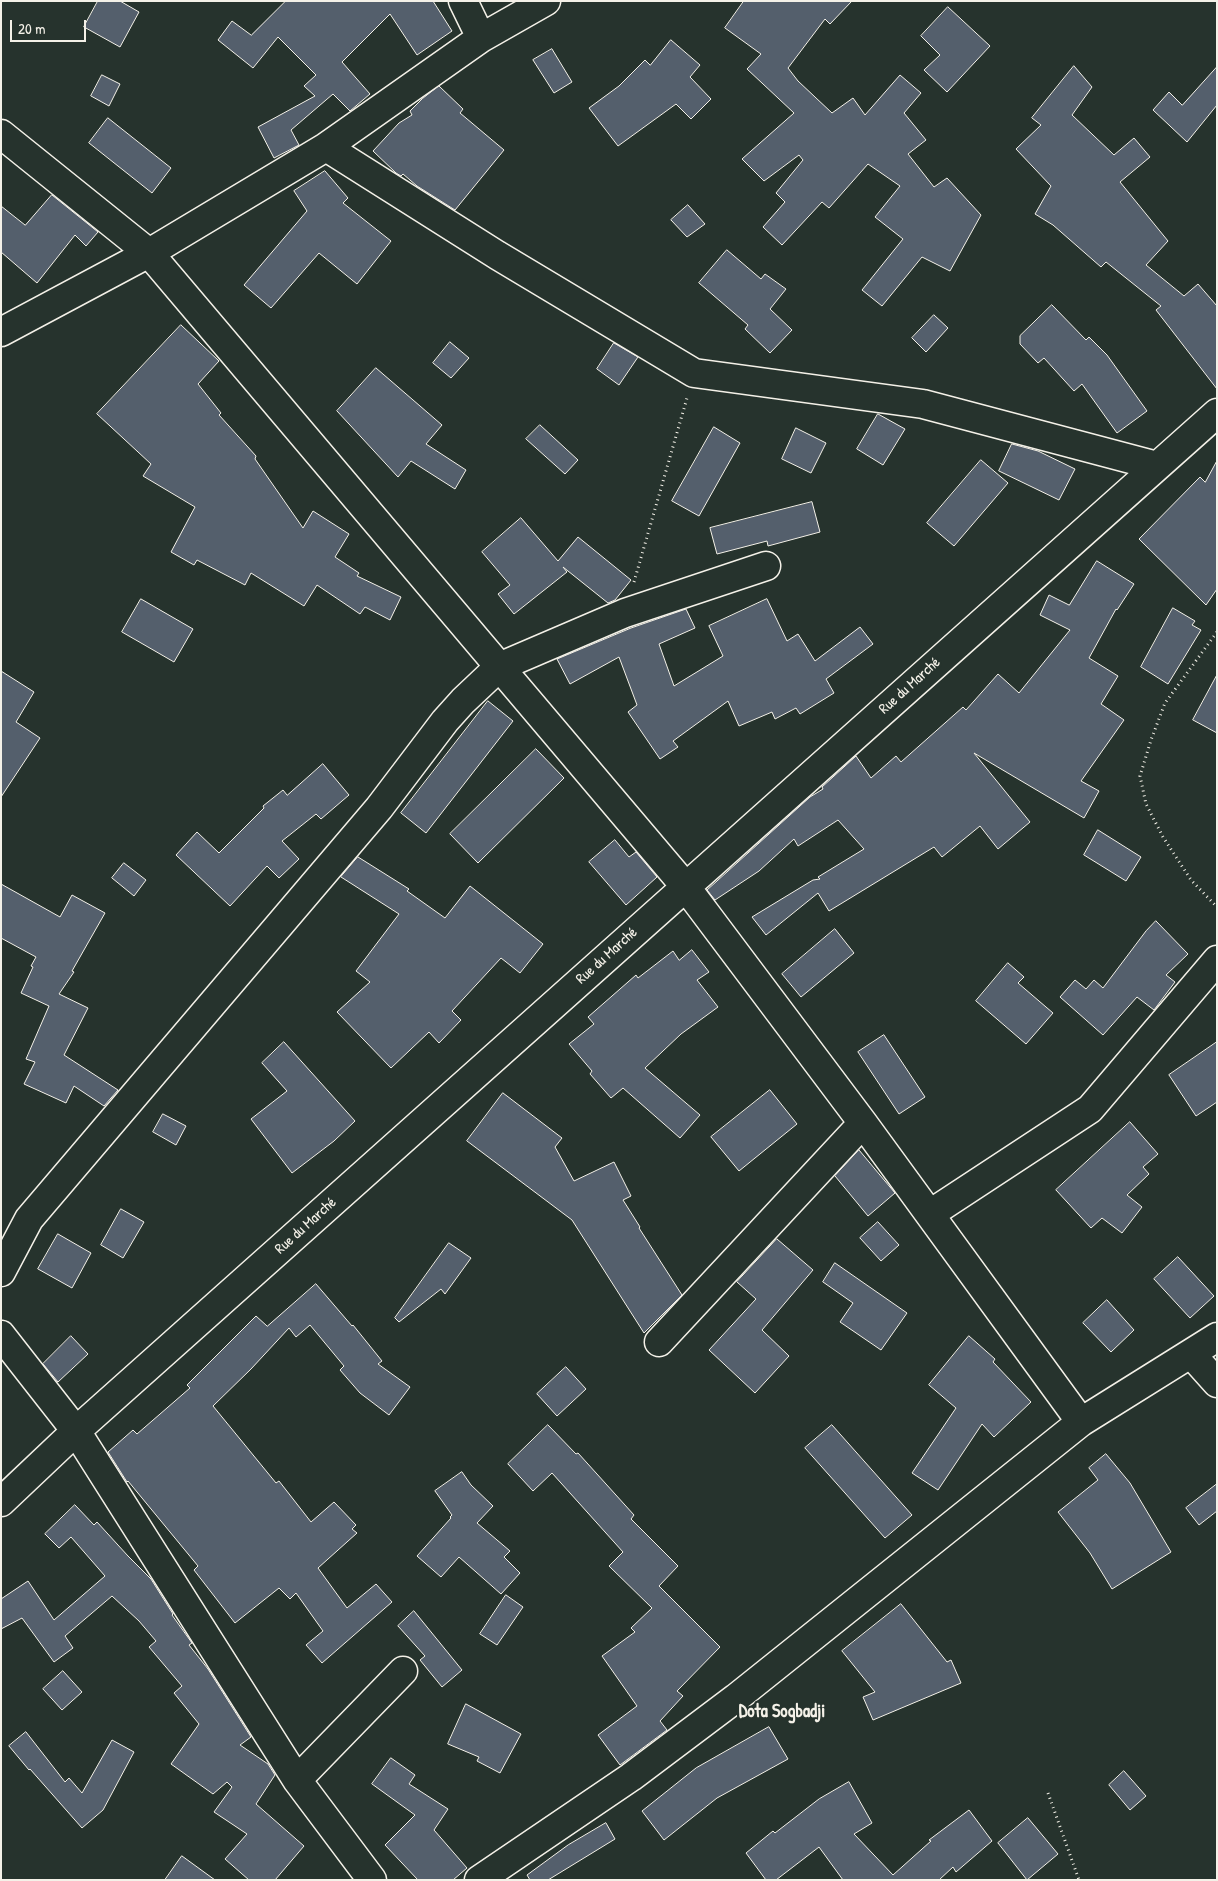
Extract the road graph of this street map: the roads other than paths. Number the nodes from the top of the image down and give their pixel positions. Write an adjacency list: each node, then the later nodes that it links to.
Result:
1 (463, 1): 3 (street)
2 (546, 1): 3 (street)
3 (481, 38): 5 (street)
4 (1, 134): 6 (street)
5 (326, 147): 6 (street); 9 (street)
6 (149, 253): 7 (street); 11 (street)
7 (1, 332)
8 (1212, 425): 9 (street, Rue du Marché)
9 (1157, 466): 12 (street, Rue du Marché)
10 (766, 566): 11 (street)
11 (499, 667): 12 (street); 16 (street)
12 (685, 886): 14 (street); 23 (street, Rue du Marché)
13 (1217, 960): 15 (street)
14 (863, 1123): 15 (street); 19 (street)
15 (930, 1214): 22 (street)
16 (1, 1272)
17 (1, 1336): 23 (street)
18 (1217, 1337): 20 (street)
19 (659, 1342)
20 (1191, 1354): 21 (street); 22 (street)
21 (1217, 1383)
22 (1081, 1422): 28 (street)
23 (76, 1431): 24 (street, Rue du Marché); 26 (street)
24 (1, 1502)
25 (403, 1671): 26 (street)
26 (298, 1780): 27 (street)
27 (372, 1880)
28 (479, 1880)

